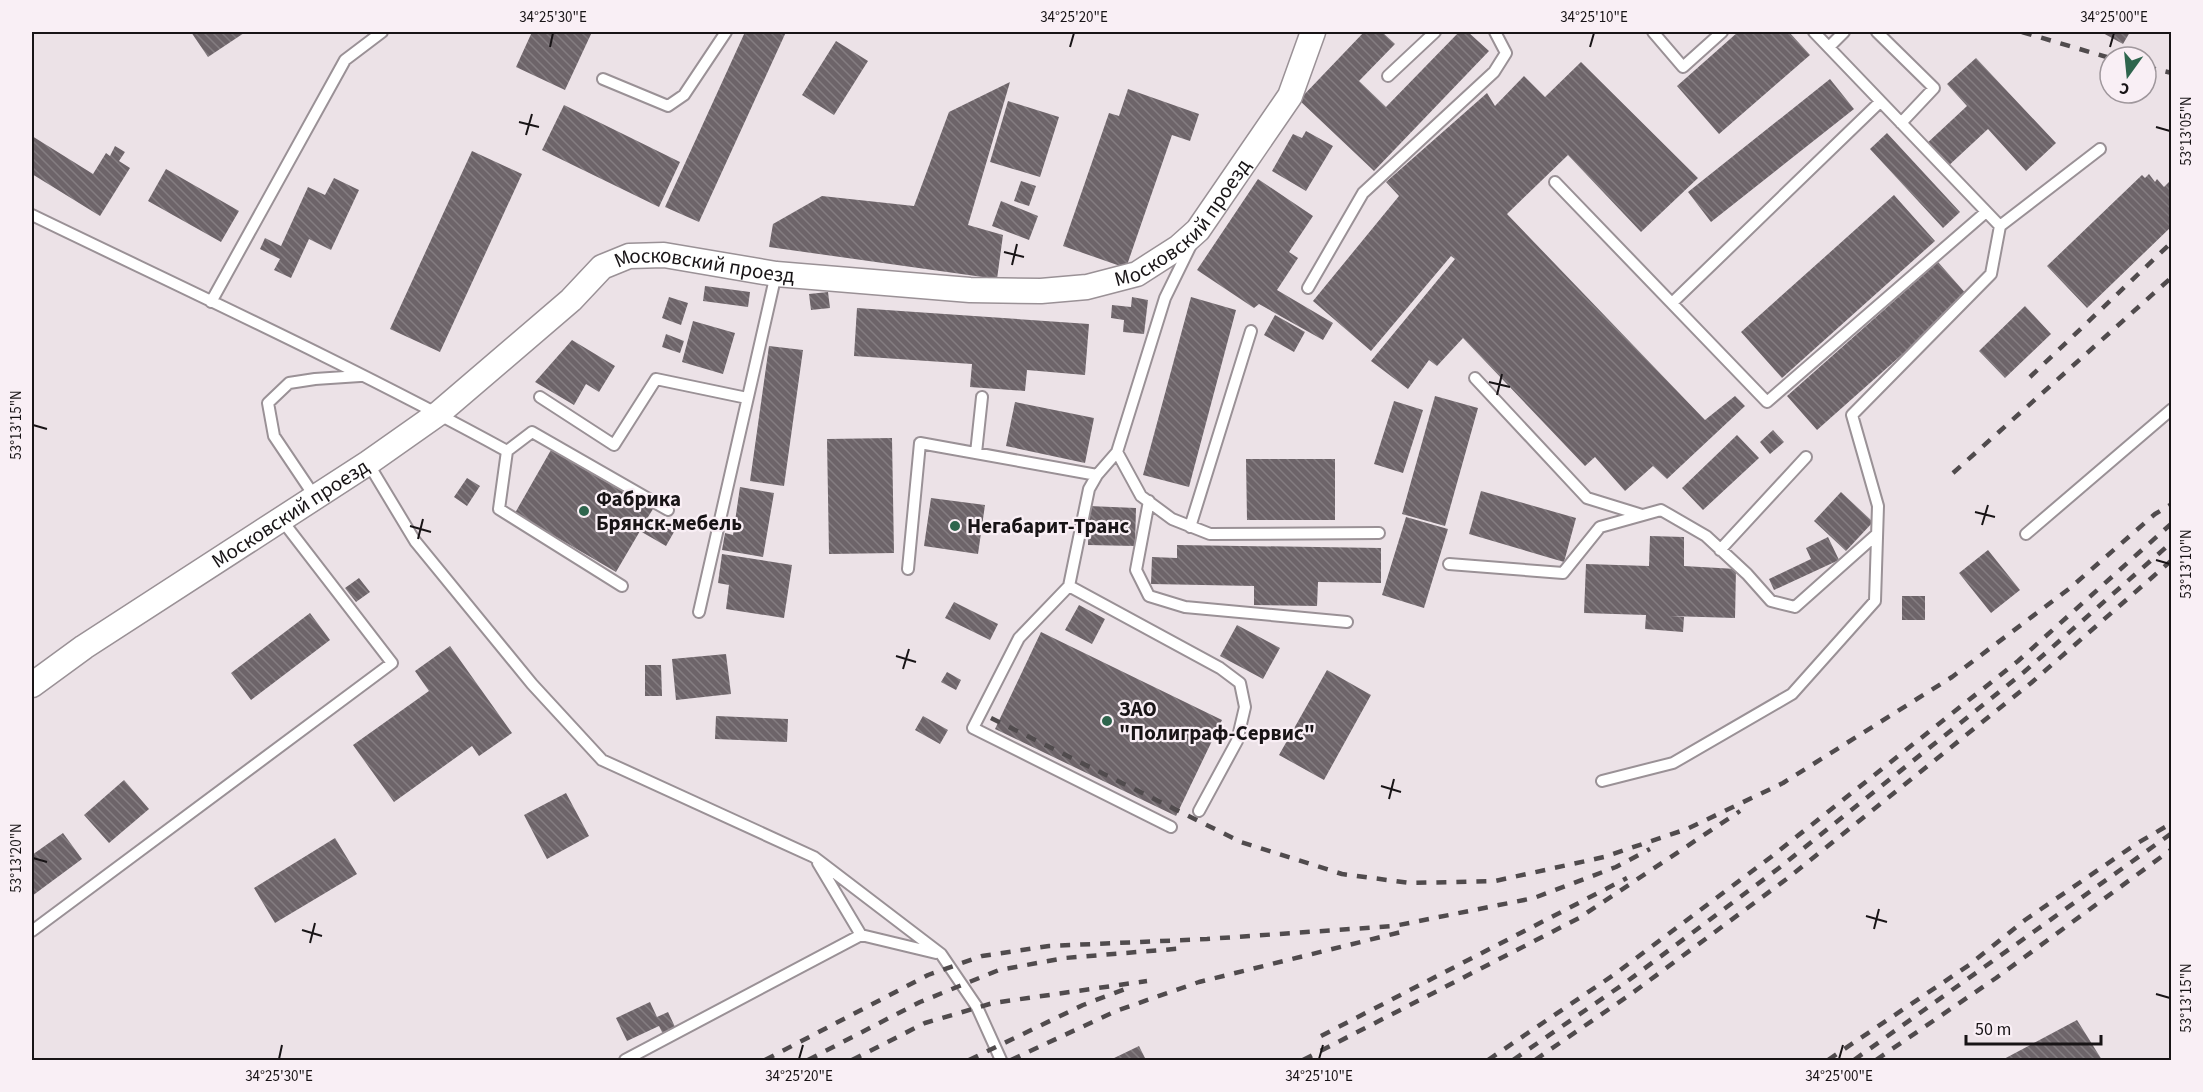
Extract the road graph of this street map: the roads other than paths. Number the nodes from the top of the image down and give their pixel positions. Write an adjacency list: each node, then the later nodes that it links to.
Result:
1 (382, 32): 24 (lane)
2 (726, 32): 13 (lane)
3 (1312, 32): 21 (street, Московский проезд)
4 (1435, 32): 12 (lane)
5 (1495, 32): 23 (lane)
6 (1653, 32): 7 (lane)
7 (1722, 32)
8 (1814, 32): 11 (lane)
9 (1844, 32): 11 (lane)
10 (1877, 32): 15 (lane)
11 (1828, 47): 14 (lane)
12 (1388, 76)
13 (603, 80)
14 (1880, 102): 15 (lane); 25 (lane)
15 (1901, 123): 18 (lane)
16 (2100, 149): 20 (lane)
17 (1555, 182): 25 (lane)
18 (1986, 212): 20 (lane); 25 (lane)
19 (32, 215): 24 (lane)
20 (2000, 226): 47 (lane)
21 (1198, 230): 22 (street, Московский проезд); 35 (lane)
22 (776, 274): 31 (lane); 33 (street, Московский проезд)
23 (1308, 288)
24 (211, 302): 27 (lane)
25 (1672, 303)
26 (1251, 331): 45 (lane)
27 (363, 376): 33 (lane); 40 (lane)
28 (1475, 378): 43 (lane)
29 (540, 397): 31 (lane)
30 (982, 397): 36 (lane)
31 (747, 398): 54 (lane)
32 (2172, 409): 48 (lane)
33 (439, 413): 34 (lane); 38 (street, Московский проезд)
34 (507, 451): 42 (lane); 52 (lane)
35 (1117, 452): 39 (lane); 41 (lane)
36 (976, 453): 39 (lane); 51 (lane)
37 (1806, 457): 49 (lane)
38 (368, 463): 40 (street, Московский проезд); 60 (lane)
39 (1097, 475): 53 (lane)
40 (315, 497): 44 (street, Московский проезд)
41 (1149, 501): 45 (lane); 55 (lane)
42 (668, 510)
43 (1642, 515): 49 (lane); 50 (lane)
44 (281, 519): 56 (street, Московский проезд); 61 (lane)
45 (1190, 527): 46 (lane)
46 (1379, 533)
47 (1877, 534): 49 (lane); 57 (lane)
48 (2026, 534)
49 (1720, 550)
50 (1449, 564)
51 (908, 570)
52 (622, 586)
53 (1069, 586): 58 (lane); 59 (lane)
54 (699, 612)
55 (1347, 622)
56 (32, 685)
57 (1602, 781)
58 (1199, 811)
59 (1171, 827)
60 (814, 857): 62 (lane); 63 (lane)
61 (32, 931)
62 (861, 935): 63 (lane); 64 (lane)
63 (941, 954): 65 (lane)
64 (625, 1060)
65 (1001, 1060)

